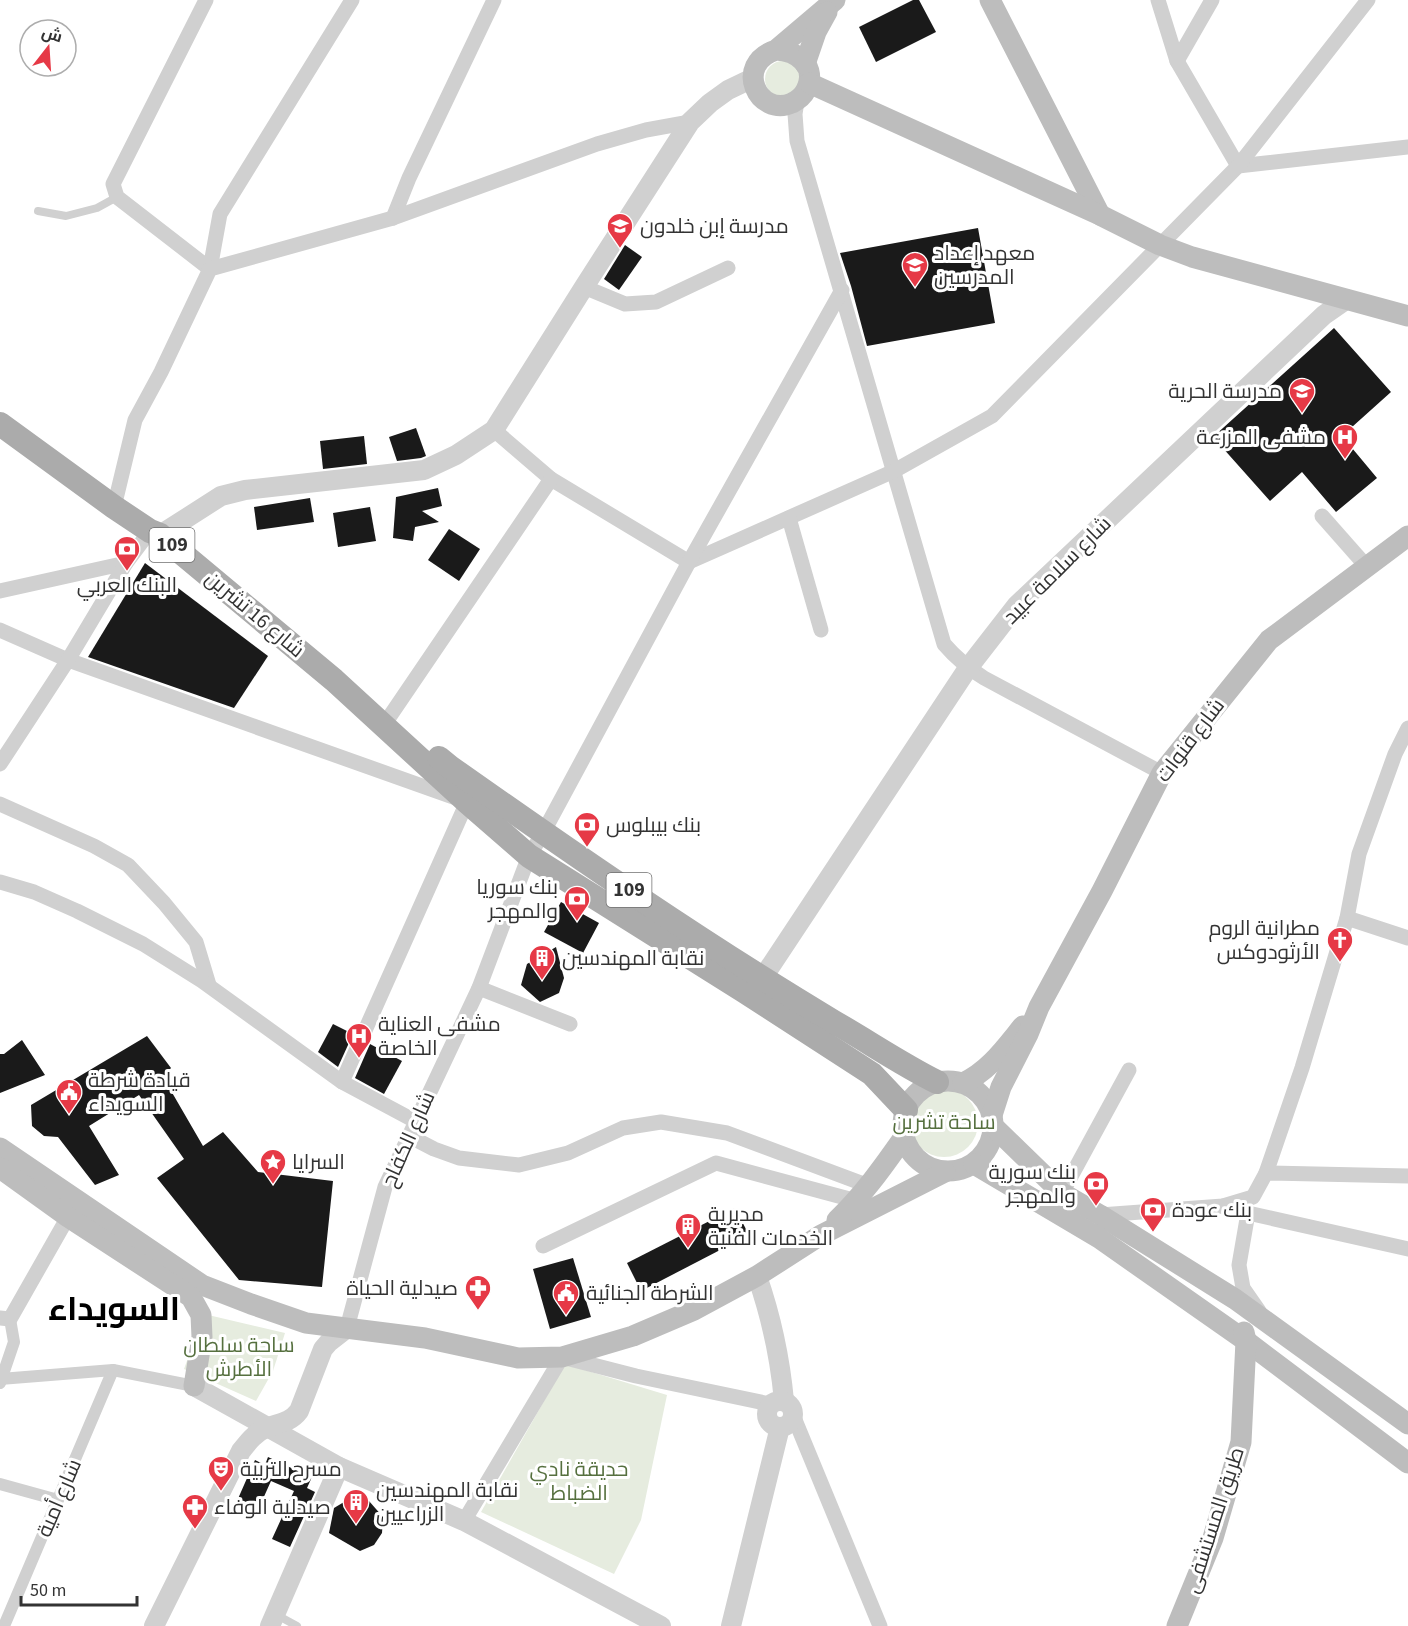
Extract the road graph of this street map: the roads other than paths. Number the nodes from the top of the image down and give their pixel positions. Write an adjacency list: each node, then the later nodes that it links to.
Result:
1 (206, 0): 19 (street)
2 (352, 0): 25 (street)
3 (494, 0): 22 (street)
4 (990, 0): 21 (main road)
5 (1158, 0): 10 (street)
6 (1212, 0): 10 (street)
7 (1368, 0): 18 (street)
8 (834, 1): 9 (main road); 11 (main road)
9 (776, 50): 11 (main road); 12 (main road)
10 (1177, 62): 18 (street)
11 (807, 74): 13 (main road); 21 (main road)
12 (753, 78): 14 (main road); 15 (street)
13 (797, 101): 14 (main road); 16 (street)
14 (769, 103): 16 (street)
15 (690, 122): 22 (street); 26 (street)
16 (797, 141): 27 (street)
17 (1408, 147): 18 (street)
18 (1238, 166): 23 (street)
19 (117, 197): 20 (lane); 25 (street)
20 (38, 211)
21 (1100, 215): 23 (main road)
22 (393, 218): 25 (street)
23 (1160, 245): 28 (main road); 32 (street)
24 (728, 268): 26 (street)
25 (210, 269): 34 (street)
26 (584, 287): 31 (street)
27 (842, 290): 32 (street); 39 (street, شارع الكفاح)
28 (1347, 299): 29 (main road); 46 (street, شارع سلامة عبيد)
29 (1408, 316)
30 (0, 424): 34 (main road, شارع 16 تشرين / 109)
31 (494, 430): 33 (street); 37 (street)
32 (894, 471): 36 (street); 46 (street)
33 (551, 479): 39 (street); 48 (street)
34 (114, 507): 37 (main road, شارع 16 تشرين / 109)
35 (1322, 516): 41 (street)
36 (789, 518): 39 (street); 44 (street)
37 (155, 533): 40 (street); 47 (main road, شارع 16 تشرين / 109)
38 (1408, 536): 41 (main road, شارع قنوات)
39 (689, 562): 54 (street, شارع الكفاح)
40 (126, 564): 42 (street); 45 (street)
41 (1367, 567): 51 (main road, شارع قنوات)
42 (0, 591)
43 (0, 630): 45 (street)
44 (821, 630)
45 (68, 660): 50 (street); 52 (street)
46 (968, 668): 51 (street); 59 (street, شارع سلامة عبيد)
47 (334, 680): 48 (main road, 109); 52 (main road)
48 (390, 716): 54 (main road, 109)
49 (1408, 728): 57 (street)
50 (0, 764)
51 (1162, 773): 62 (main road, شارع قنوات)
52 (467, 802): 55 (main road); 65 (street)
53 (0, 804): 60 (street)
54 (543, 833): 55 (street, شارع الكفاح); 59 (main road, 109)
55 (529, 856): 61 (street, شارع الكفاح); 68 (main road)
56 (0, 882): 60 (street)
57 (1347, 918): 58 (street); 76 (street)
58 (1408, 938)
59 (762, 979): 66 (main road, 109)
60 (208, 985): 65 (street)
61 (479, 988): 63 (street); 70 (street, شارع الكفاح)
62 (1038, 1007): 67 (main road); 69 (main road, شارع قنوات)
63 (570, 1024)
64 (1129, 1070): 79 (street)
65 (342, 1082): 70 (street)
66 (937, 1082): 67 (main road); 68 (main road)
67 (963, 1083): 69 (main road)
68 (906, 1110): 71 (main road)
69 (993, 1121): 73 (main road); 79 (main road)
70 (412, 1128): 78 (street); 92 (street, شارع الكفاح)
71 (904, 1137): 75 (main road); 78 (main road)
72 (0, 1148): 92 (main road)
73 (974, 1164): 75 (main road); 80 (main road)
74 (0, 1168): 84 (main road)
75 (945, 1172): 85 (main road)
76 (1266, 1173): 77 (street); 81 (street)
77 (1408, 1176)
78 (863, 1193): 85 (main road); 86 (street)
79 (1062, 1193): 80 (main road); 83 (main road)
80 (1044, 1205): 93 (main road)
81 (1222, 1206): 82 (street); 83 (street)
82 (1248, 1213): 87 (street); 91 (street)
83 (1100, 1215): 89 (main road)
84 (68, 1217): 90 (street); 97 (main road)
85 (821, 1235): 88 (main road)
86 (543, 1246)
87 (1408, 1249)
88 (757, 1276): 94 (main road); 98 (street)
89 (1235, 1299): 91 (main road); 93 (main road, طريق المستشفى)
90 (5, 1318): 96 (street)
91 (1268, 1323): 99 (main road)
92 (347, 1328): 94 (main road); 100 (street)
93 (1246, 1341): 101 (main road); 113 (main road, طريق المستشفى)
94 (562, 1357): 98 (street); 105 (street)
95 (113, 1370): 96 (street); 97 (street); 104 (street, شارع أمية)
96 (0, 1380)
97 (194, 1386): 100 (street)
98 (782, 1412): 111 (street); 112 (street)
99 (1408, 1424)
100 (267, 1428): 102 (street); 108 (street)
101 (1408, 1463)
102 (339, 1467): 105 (street); 106 (street)
103 (0, 1484): 104 (street)
104 (58, 1500): 107 (street, شارع أمية)
105 (464, 1521): 110 (street)
106 (273, 1620): 109 (lane)
107 (4, 1626)
108 (154, 1626)
109 (297, 1626)
110 (661, 1626)
111 (731, 1626)
112 (880, 1626)
113 (1177, 1626)

